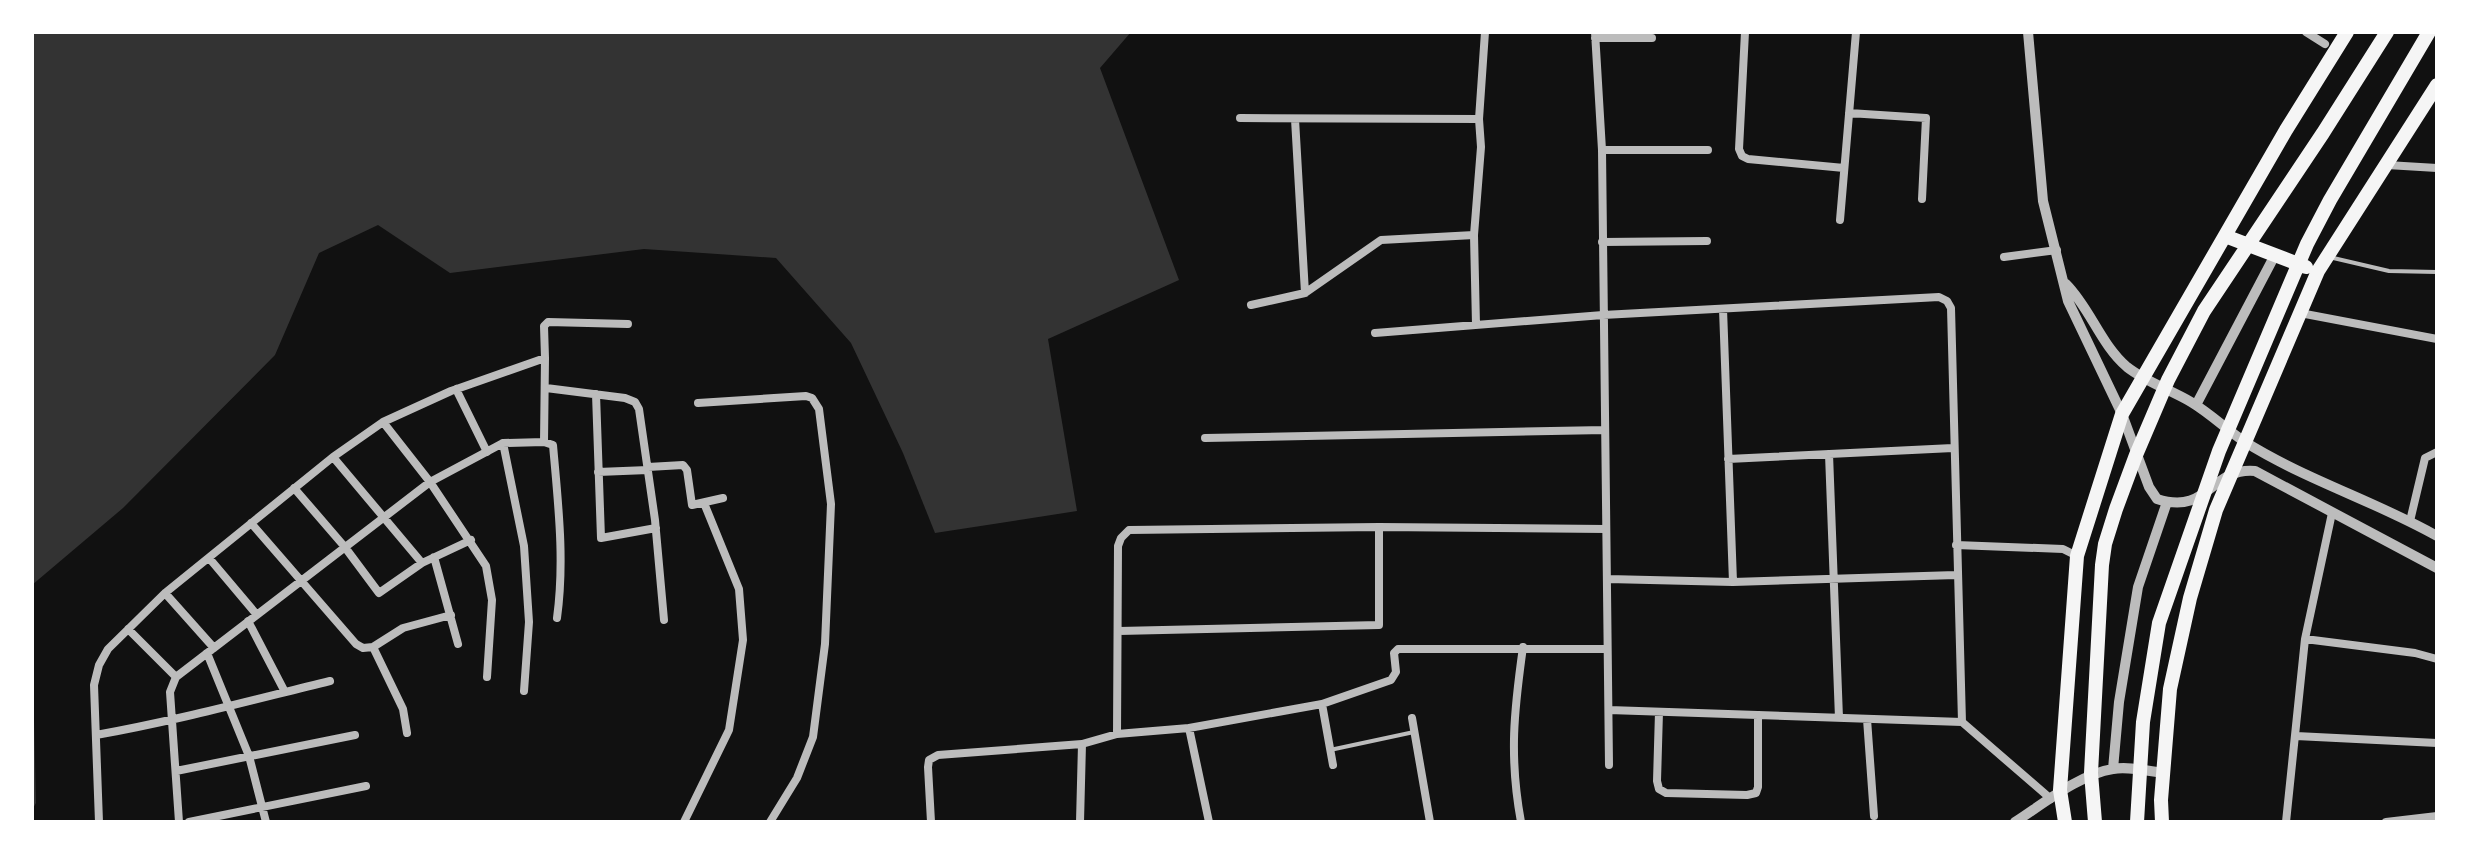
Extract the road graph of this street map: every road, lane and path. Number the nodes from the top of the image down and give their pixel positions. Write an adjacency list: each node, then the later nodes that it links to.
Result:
1 (1485, 32): 16 (street)
2 (1745, 32): 20 (street)
3 (1856, 32): 13 (street)
4 (2028, 32): 28 (street)
5 (2306, 32): 11 (street)
6 (2347, 32): 25 (main road)
7 (2387, 32): 157 (main road)
8 (2429, 32): 158 (main road)
9 (1595, 35): 10 (street); 17 (street)
10 (1652, 38)
11 (2325, 44)
12 (2437, 85): 19 (main road)
13 (1849, 113): 20 (street); 22 (street)
14 (1240, 118): 15 (street)
15 (1295, 119): 16 (street); 35 (street)
16 (1479, 119): 24 (street)
17 (1602, 150): 18 (street); 27 (street)
18 (1708, 150)
19 (2386, 165): 21 (street); 31 (main road)
20 (1844, 168): 23 (street)
21 (2437, 168)
22 (1922, 199)
23 (1840, 220)
24 (1474, 235): 35 (street); 41 (street)
25 (2225, 236): 29 (main road); 45 (main road)
26 (1707, 241): 27 (street)
27 (1602, 242): 39 (street)
28 (2057, 250): 30 (street); 34 (street)
29 (2275, 255): 32 (main road); 50 (street)
30 (2004, 257)
31 (2327, 257): 32 (main road); 33 (lane)
32 (2318, 271): 38 (main road)
33 (2437, 272)
34 (2065, 283): 45 (street); 51 (street)
35 (1305, 293): 36 (street)
36 (1251, 305)
37 (1723, 309): 39 (street); 58 (street); 63 (street)
38 (2300, 313): 43 (street); 56 (main road)
39 (1603, 315): 41 (street); 53 (street)
40 (628, 324): 44 (street)
41 (1476, 325): 42 (street)
42 (1375, 333)
43 (2437, 339)
44 (545, 358): 46 (street); 47 (street)
45 (2142, 377): 50 (street); 51 (main road)
46 (546, 388): 48 (street); 55 (street)
47 (456, 389): 52 (street); 59 (street)
48 (596, 394): 64 (street); 65 (street)
49 (698, 403): 149 (street)
50 (2196, 405): 56 (street)
51 (2122, 414): 70 (street); 83 (main road)
52 (383, 422): 62 (street); 67 (street)
53 (1605, 430): 54 (street); 78 (street)
54 (1205, 438)
55 (544, 442): 57 (street); 96 (street)
56 (2245, 442): 66 (main road); 74 (street)
57 (503, 443): 59 (street); 111 (street)
58 (1953, 448): 61 (street); 81 (street)
59 (487, 452): 67 (street)
60 (2437, 452): 74 (street)
61 (1829, 454): 63 (street); 91 (street)
62 (333, 457): 68 (street); 73 (street)
63 (1728, 459): 92 (street)
64 (648, 469): 65 (street); 71 (street); 77 (street)
65 (598, 472): 77 (street)
66 (2233, 472): 70 (street); 72 (street); 138 (main road)
67 (430, 482): 73 (street); 80 (street)
68 (294, 488): 75 (street); 82 (street)
69 (723, 498): 71 (street)
70 (2167, 502): 136 (street)
71 (704, 503): 148 (street)
72 (2332, 513): 87 (street); 101 (street)
73 (385, 516): 82 (street); 86 (street)
74 (2410, 521): 79 (street)
75 (251, 523): 85 (street); 89 (street)
76 (1379, 527): 78 (street); 100 (street); 100 (street)
77 (656, 528): 97 (street)
78 (1606, 529): 90 (street)
79 (2437, 536)
80 (471, 540): 84 (street); 109 (street)
81 (1956, 545): 83 (street); 88 (street)
82 (344, 546): 86 (street); 89 (street)
83 (2077, 556): 140 (main road)
84 (434, 557): 86 (street); 95 (street)
85 (209, 558): 93 (street); 94 (street)
86 (422, 563)
87 (2437, 568)
88 (1956, 575): 91 (street); 122 (street)
89 (302, 579): 94 (street); 103 (street)
90 (1608, 579): 92 (street); 105 (street)
91 (1832, 579): 92 (street); 119 (street)
92 (1733, 582)
93 (165, 593): 99 (street); 106 (street)
94 (257, 615): 98 (street)
95 (451, 615): 102 (street); 103 (street)
96 (557, 618)
97 (664, 620)
98 (248, 621): 106 (street); 112 (street)
99 (128, 629): 108 (street); 127 (street)
100 (1119, 631): 126 (street)
101 (2305, 639): 107 (street); 129 (street)
102 (458, 644)
103 (373, 647): 125 (street)
104 (1523, 647): 105 (street); 114 (street); 154 (street)
105 (1607, 649): 115 (street)
106 (211, 651): 108 (street); 113 (street)
107 (2437, 659)
108 (176, 677): 121 (street)
109 (487, 677)
110 (330, 681): 112 (street)
111 (524, 691)
112 (285, 692): 113 (street)
113 (230, 704): 121 (street); 133 (street)
114 (1322, 704): 123 (street); 132 (street)
115 (1609, 710): 116 (street); 135 (street)
116 (1659, 712): 117 (street); 117 (street)
117 (1758, 715): 119 (street)
118 (1412, 718): 124 (street)
119 (1839, 718): 120 (street)
120 (1867, 719): 122 (street); 142 (street)
121 (173, 721): 127 (street); 137 (street)
122 (1962, 722): 140 (street)
123 (1189, 728): 126 (street); 152 (street)
124 (1414, 732): 132 (lane); 153 (street)
125 (407, 733)
126 (1117, 734): 131 (street)
127 (96, 735): 144 (street)
128 (355, 735): 133 (street)
129 (2296, 736): 130 (street); 160 (street)
130 (2437, 743)
131 (1082, 744): 150 (street); 151 (street)
132 (1330, 750): 134 (street)
133 (249, 756): 137 (street); 141 (street)
134 (1333, 765)
135 (1609, 765)
136 (2113, 769): 138 (street); 140 (street)
137 (176, 771): 145 (street)
138 (2163, 773): 159 (main road)
139 (366, 786): 141 (street)
140 (2055, 794): 155 (street); 156 (main road)
141 (262, 807): 146 (street); 147 (street)
142 (1874, 816)
143 (2437, 816): 161 (street)
144 (99, 822)
145 (179, 822)
146 (189, 822)
147 (266, 822)
148 (684, 822)
149 (770, 822)
150 (931, 822)
151 (1080, 822)
152 (1209, 822)
153 (1430, 822)
154 (1521, 822)
155 (2015, 822)
156 (2065, 822)
157 (2095, 822)
158 (2137, 822)
159 (2162, 822)
160 (2286, 822)
161 (2386, 822)

